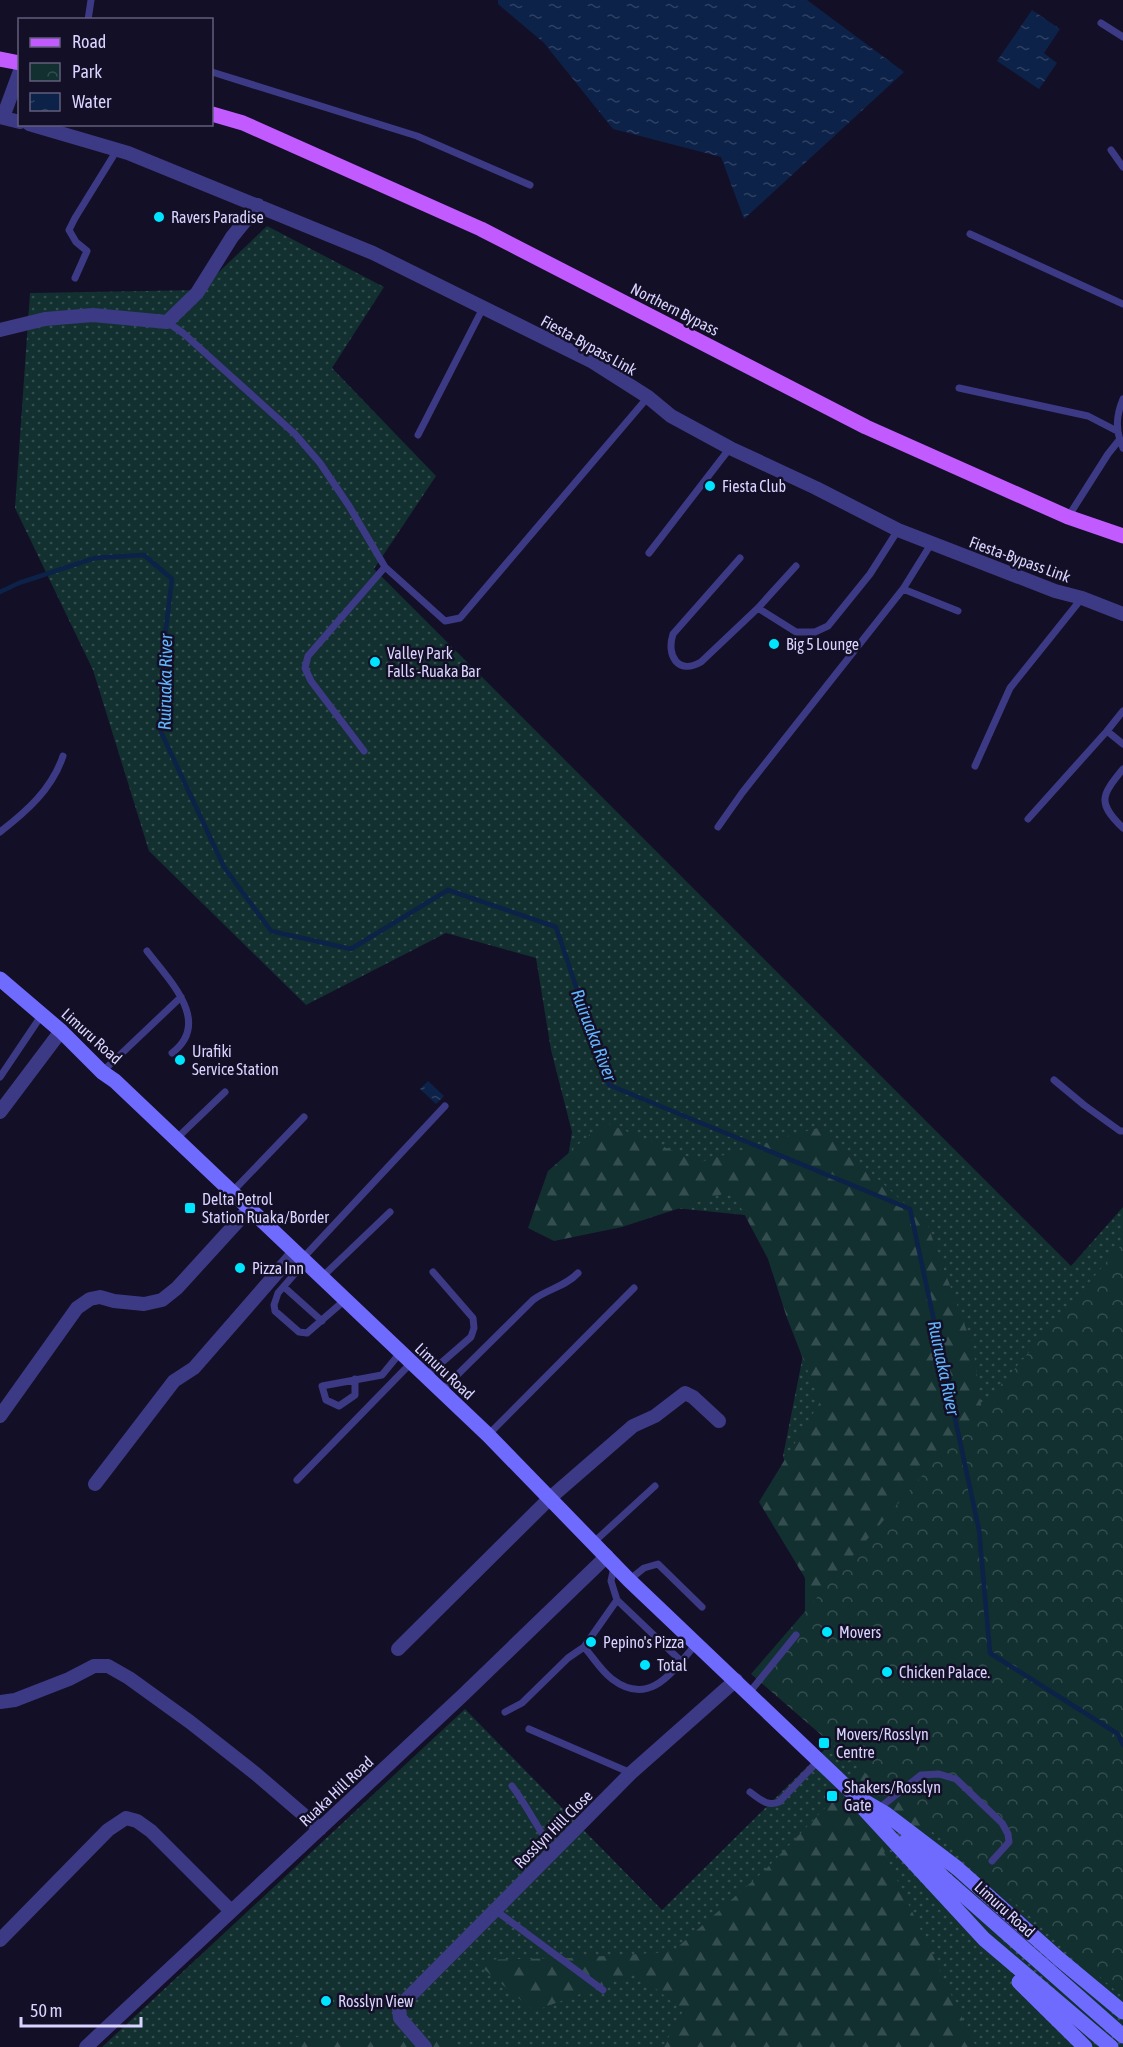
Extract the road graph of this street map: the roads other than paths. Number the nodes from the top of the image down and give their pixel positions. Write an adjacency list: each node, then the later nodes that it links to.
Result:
1 (91, 0): 2 (lane)
2 (88, 18)
3 (1101, 23): 4 (lane)
4 (1123, 37)
5 (0, 59): 6 (main road)
6 (18, 63)
7 (213, 72): 16 (lane)
8 (18, 76): 10 (street)
9 (213, 114): 32 (main road, Northern Bypass)
10 (2, 117): 11 (street)
11 (18, 121)
12 (36, 126): 13 (street, Fiesta-Bypass Link)
13 (117, 150): 17 (street, Fiesta-Bypass Link); 19 (lane)
14 (1110, 150): 15 (lane)
15 (1123, 167)
16 (530, 185)
17 (258, 205): 21 (street, Fiesta-Bypass Link); 22 (street)
18 (970, 234): 20 (lane)
19 (75, 278)
20 (1123, 304)
21 (483, 308): 25 (street, Fiesta-Bypass Link); 28 (lane)
22 (167, 322): 23 (street); 39 (lane)
23 (0, 330)
24 (959, 388): 27 (lane)
25 (648, 397): 30 (street, Fiesta-Bypass Link); 39 (lane)
26 (1123, 399): 27 (lane)
27 (1117, 431): 29 (lane)
28 (418, 435)
29 (1120, 439): 31 (lane); 32 (lane)
30 (730, 448): 33 (street, Fiesta-Bypass Link); 36 (lane)
31 (1123, 448)
32 (1068, 517): 34 (main road, Northern Bypass)
33 (898, 530): 35 (street, Fiesta-Bypass Link); 42 (lane)
34 (1123, 536)
35 (931, 544): 40 (lane); 41 (street, Fiesta-Bypass Link)
36 (649, 553)
37 (740, 558): 42 (lane)
38 (796, 566): 42 (lane)
39 (385, 567): 48 (lane)
40 (903, 589): 43 (lane); 53 (lane)
41 (1082, 598): 44 (street, Fiesta-Bypass Link); 50 (lane)
42 (758, 608)
43 (958, 611)
44 (1123, 614)
45 (1123, 711): 46 (lane)
46 (1107, 731): 47 (lane); 52 (lane)
47 (1123, 744)
48 (364, 751)
49 (63, 756): 55 (lane)
50 (975, 765)
51 (1123, 769): 54 (lane)
52 (1028, 819)
53 (718, 827)
54 (1123, 828)
55 (0, 832)
56 (147, 951): 58 (lane)
57 (0, 979): 59 (main road, Limuru Road)
58 (181, 997): 61 (lane); 62 (lane)
59 (41, 1016): 60 (main road, Limuru Road); 63 (lane)
60 (61, 1031): 62 (main road, Limuru Road); 67 (street)
61 (172, 1053)
62 (102, 1072): 70 (main road, Limuru Road)
63 (0, 1077)
64 (1054, 1080): 69 (lane)
65 (225, 1092): 70 (lane)
66 (445, 1107): 74 (lane)
67 (0, 1112)
68 (304, 1117): 71 (lane)
69 (1123, 1131)
70 (176, 1139): 71 (main road, Limuru Road)
71 (232, 1192): 72 (main road, Limuru Road)
72 (249, 1208): 74 (main road, Limuru Road); 86 (street)
73 (390, 1212): 77 (lane)
74 (301, 1258): 77 (main road, Limuru Road); 78 (lane); 90 (street)
75 (434, 1272): 83 (lane)
76 (578, 1273): 85 (lane)
77 (321, 1278): 80 (main road, Limuru Road)
78 (284, 1287): 81 (lane); 81 (lane)
79 (634, 1288): 88 (lane)
80 (345, 1300): 81 (lane); 82 (main road, Limuru Road)
81 (322, 1321)
82 (406, 1358): 83 (main road, Limuru Road); 84 (lane); 89 (lane)
83 (426, 1377): 85 (main road, Limuru Road)
84 (355, 1379): 84 (lane)
85 (440, 1392): 88 (main road, Limuru Road)
86 (0, 1416)
87 (719, 1421): 92 (street)
88 (488, 1435): 92 (main road, Limuru Road)
89 (297, 1480)
90 (95, 1484)
91 (655, 1486): 93 (lane)
92 (550, 1498): 93 (main road, Limuru Road); 101 (street)
93 (594, 1542): 94 (main road, Limuru Road)
94 (611, 1560): 95 (main road, Limuru Road); 96 (lane); 113 (street, Ruaka Hill Road)
95 (629, 1581): 97 (lane); 99 (main road, Limuru Road)
96 (617, 1600): 100 (lane); 102 (lane)
97 (702, 1607)
98 (796, 1635): 104 (lane)
99 (696, 1644): 102 (lane); 103 (main road, Limuru Road)
100 (584, 1647): 102 (lane); 106 (lane)
101 (398, 1649)
102 (681, 1661)
103 (736, 1680): 104 (main road, Limuru Road); 109 (street, Rosslyn Hill Close)
104 (749, 1693): 108 (main road, Limuru Road)
105 (0, 1702): 113 (street)
106 (505, 1712)
107 (529, 1729): 109 (lane)
108 (819, 1760): 111 (lane); 112 (main road, Limuru Road)
109 (631, 1773): 114 (street, Rosslyn Hill Close)
110 (512, 1786): 114 (lane)
111 (750, 1792)
112 (867, 1804): 115 (lane); 118 (main road, Limuru Road); 121 (main road, Limuru Road); 122 (main road, Limuru Road)
113 (320, 1829): 117 (street, Ruaka Hill Road)
114 (554, 1851): 116 (street, Rosslyn Hill Close)
115 (992, 1861)
116 (495, 1910): 120 (lane); 124 (street, Rosslyn Hill Close)
117 (231, 1911): 119 (street); 123 (street, Ruaka Hill Road)
118 (984, 1939): 125 (main road, Limuru Road); 126 (main road, Limuru Road)
119 (0, 1940)
120 (603, 1990)
121 (1123, 2012)
122 (1123, 2036)
123 (86, 2047)
124 (425, 2047)
125 (1085, 2047)
126 (1111, 2047)

